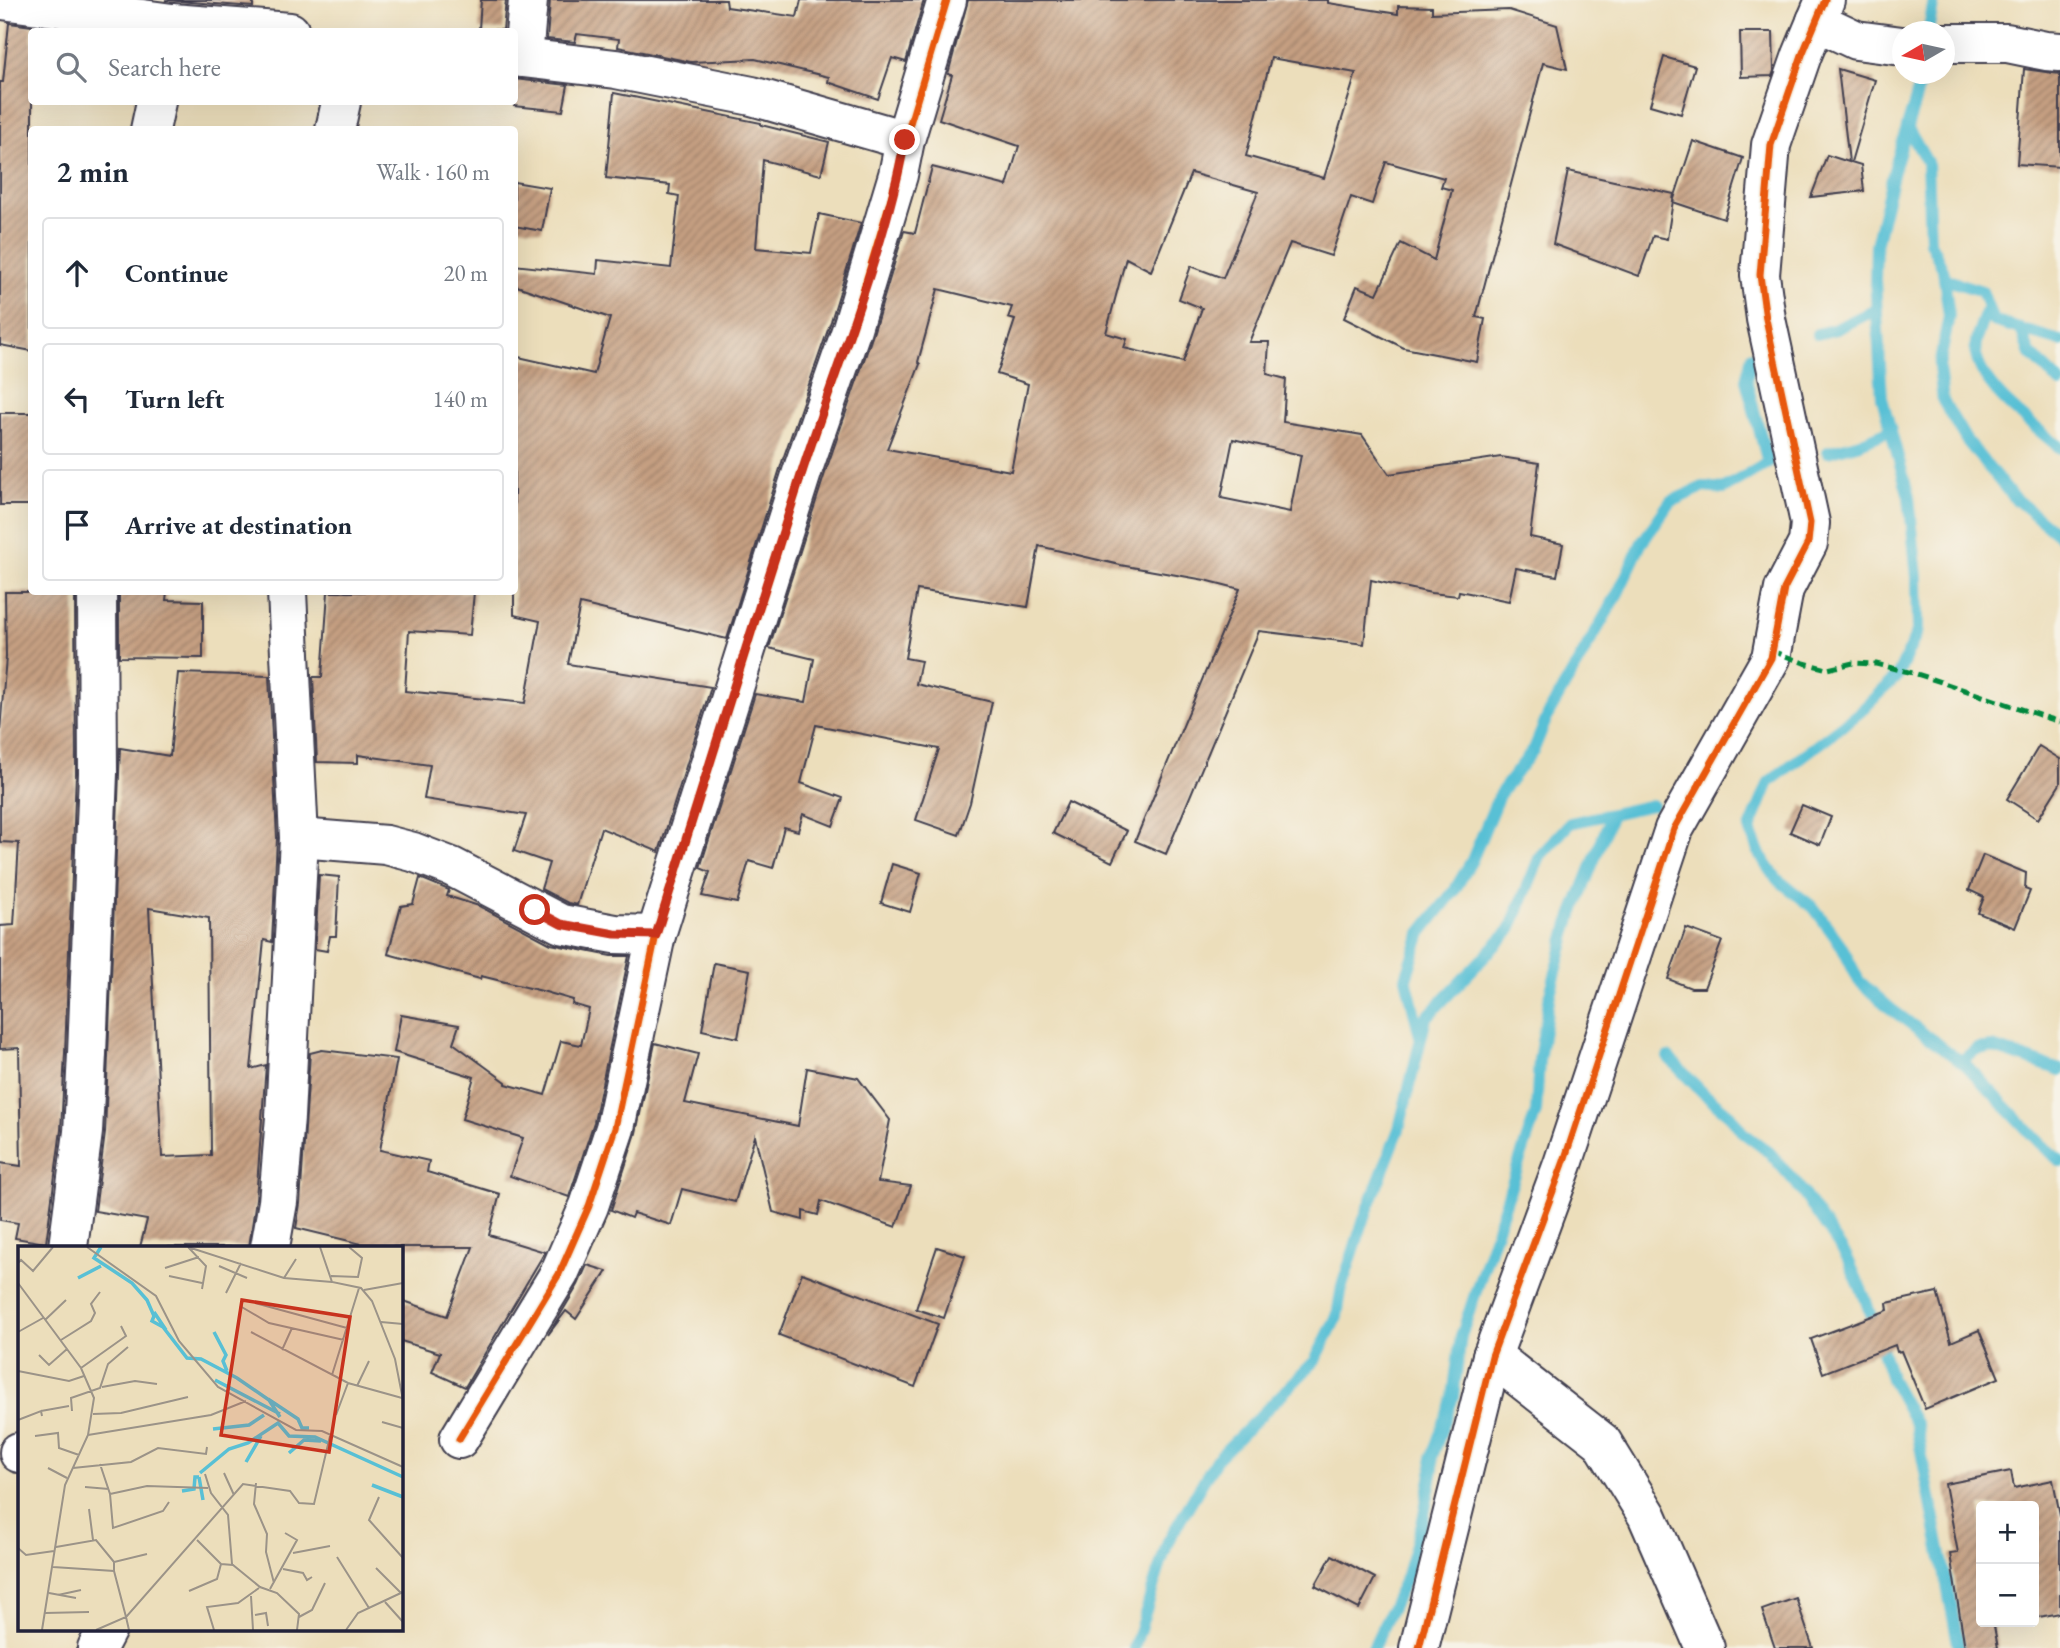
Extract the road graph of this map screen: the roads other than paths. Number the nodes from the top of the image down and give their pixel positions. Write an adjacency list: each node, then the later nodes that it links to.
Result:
1 (2, 0): 5 (street)
2 (528, 0): 10 (street)
3 (947, 0): 15 (street)
4 (1821, 10): 8 (street); 22 (street)
5 (171, 27): 6 (street)
6 (195, 28)
7 (1955, 43): 9 (street)
8 (1892, 45)
9 (2060, 52)
10 (519, 57): 15 (street)
11 (155, 105): 13 (street)
12 (340, 105): 14 (street)
13 (151, 126)
14 (336, 126)
15 (905, 140): 19 (street)
16 (97, 595): 20 (street)
17 (287, 595): 18 (street)
18 (299, 838): 19 (street); 21 (street)
19 (656, 935): 23 (street)
20 (68, 1246)
21 (270, 1246)
22 (1492, 1356): 26 (street); 27 (street)
23 (459, 1439)
24 (106, 1630): 25 (street)
25 (97, 1648)
26 (1419, 1648)
27 (1705, 1648)

